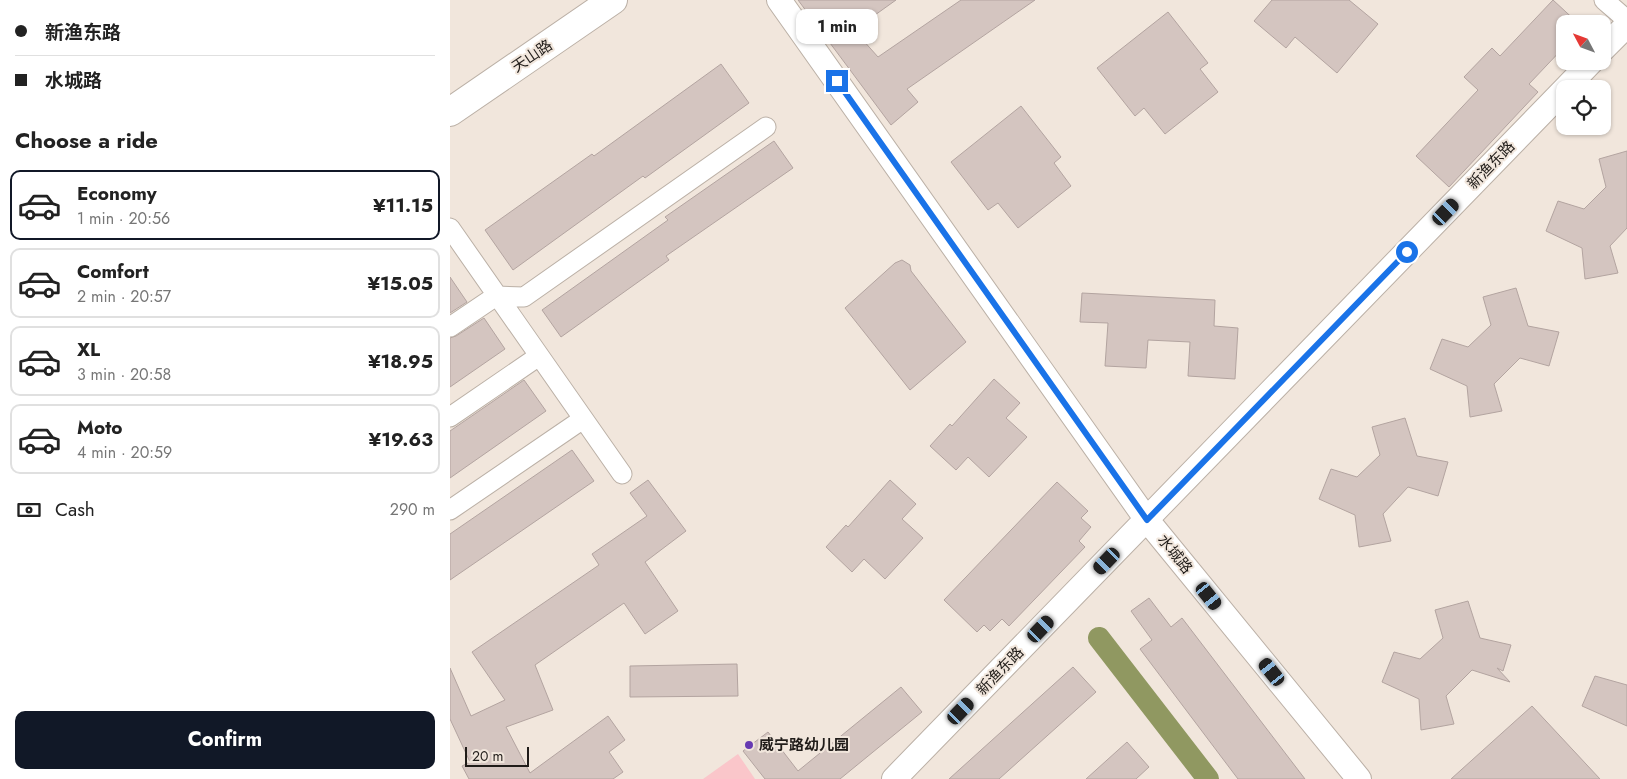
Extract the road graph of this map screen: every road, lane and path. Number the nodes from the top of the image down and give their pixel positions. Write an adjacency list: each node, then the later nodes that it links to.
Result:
1 (614, 0): 10 (main road, 天山路)
2 (779, 0): 20 (street, 水城路)
3 (1604, 0): 4 (street)
4 (1627, 20)
5 (1627, 25): 6 (street)
6 (1611, 41)
7 (1583, 70): 8 (street, 新渔东路)
8 (1574, 80)
9 (1556, 98): 20 (street, 新渔东路)
10 (450, 112)
11 (766, 127): 13 (street)
12 (450, 228): 13 (street)
13 (496, 296): 14 (street); 15 (street)
14 (450, 327)
15 (539, 356): 16 (street); 17 (street)
16 (450, 417)
17 (583, 419): 18 (street); 19 (street)
18 (622, 474)
19 (450, 510)
20 (1147, 520): 21 (street, 新渔东路); 22 (street, 水城路)
21 (894, 779)
22 (1358, 779)

